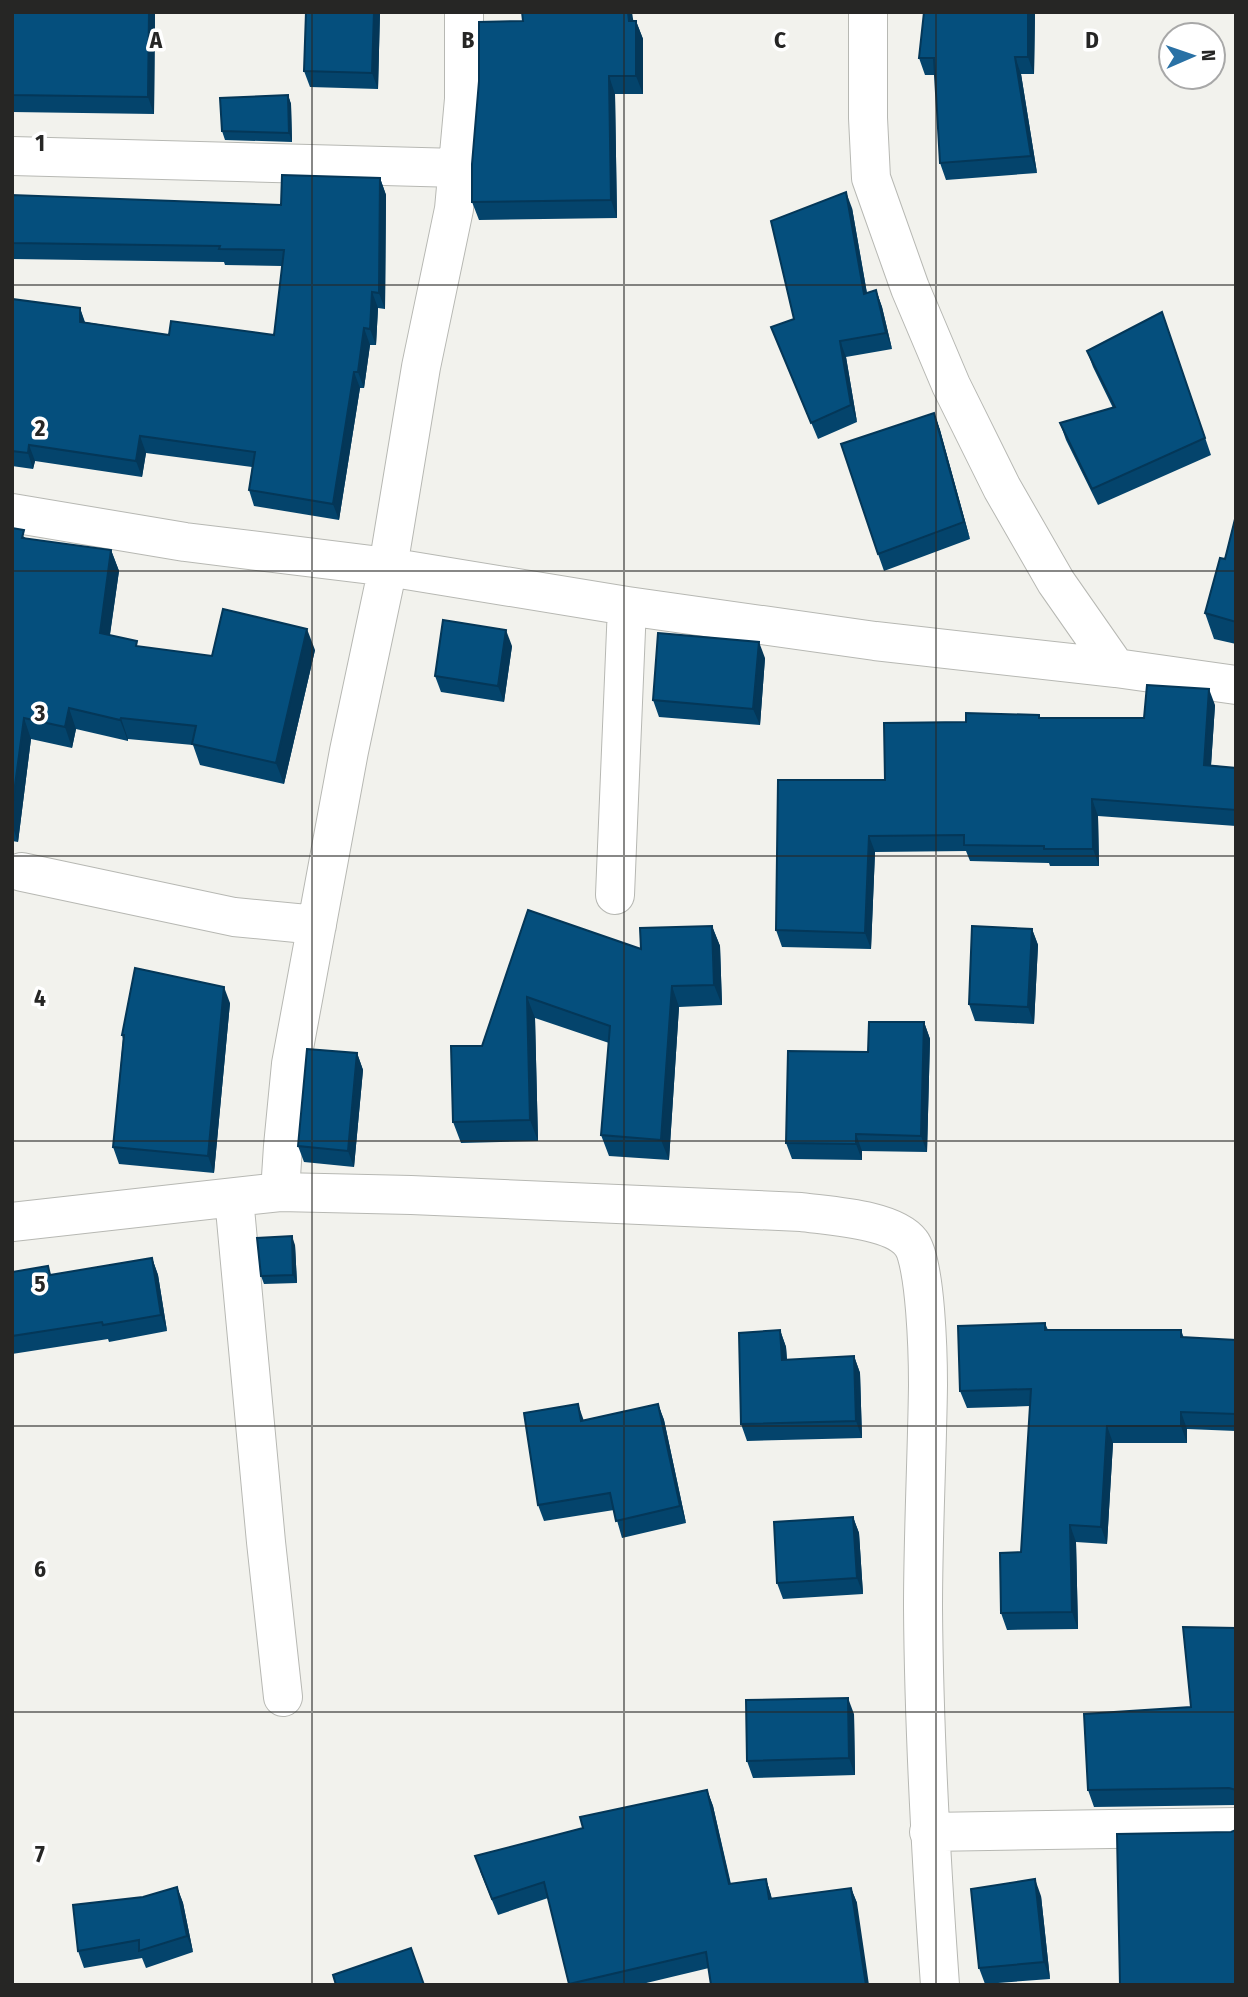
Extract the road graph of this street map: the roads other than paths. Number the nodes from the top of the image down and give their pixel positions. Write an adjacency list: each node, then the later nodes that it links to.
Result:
1 (464, 12): 4 (street)
2 (868, 12): 8 (street)
3 (12, 156): 4 (street)
4 (458, 168): 6 (street)
5 (12, 513): 6 (street)
6 (388, 568): 7 (street); 12 (street)
7 (627, 606): 8 (street); 11 (street)
8 (1116, 668): 9 (street)
9 (1236, 685)
10 (22, 872): 12 (street)
11 (615, 895)
12 (317, 925): 13 (street)
13 (280, 1192): 14 (street); 18 (street)
14 (234, 1198): 15 (street); 16 (street)
15 (12, 1222)
16 (283, 1697)
17 (1236, 1827): 18 (street)
18 (929, 1832): 19 (street)
19 (940, 1985)

